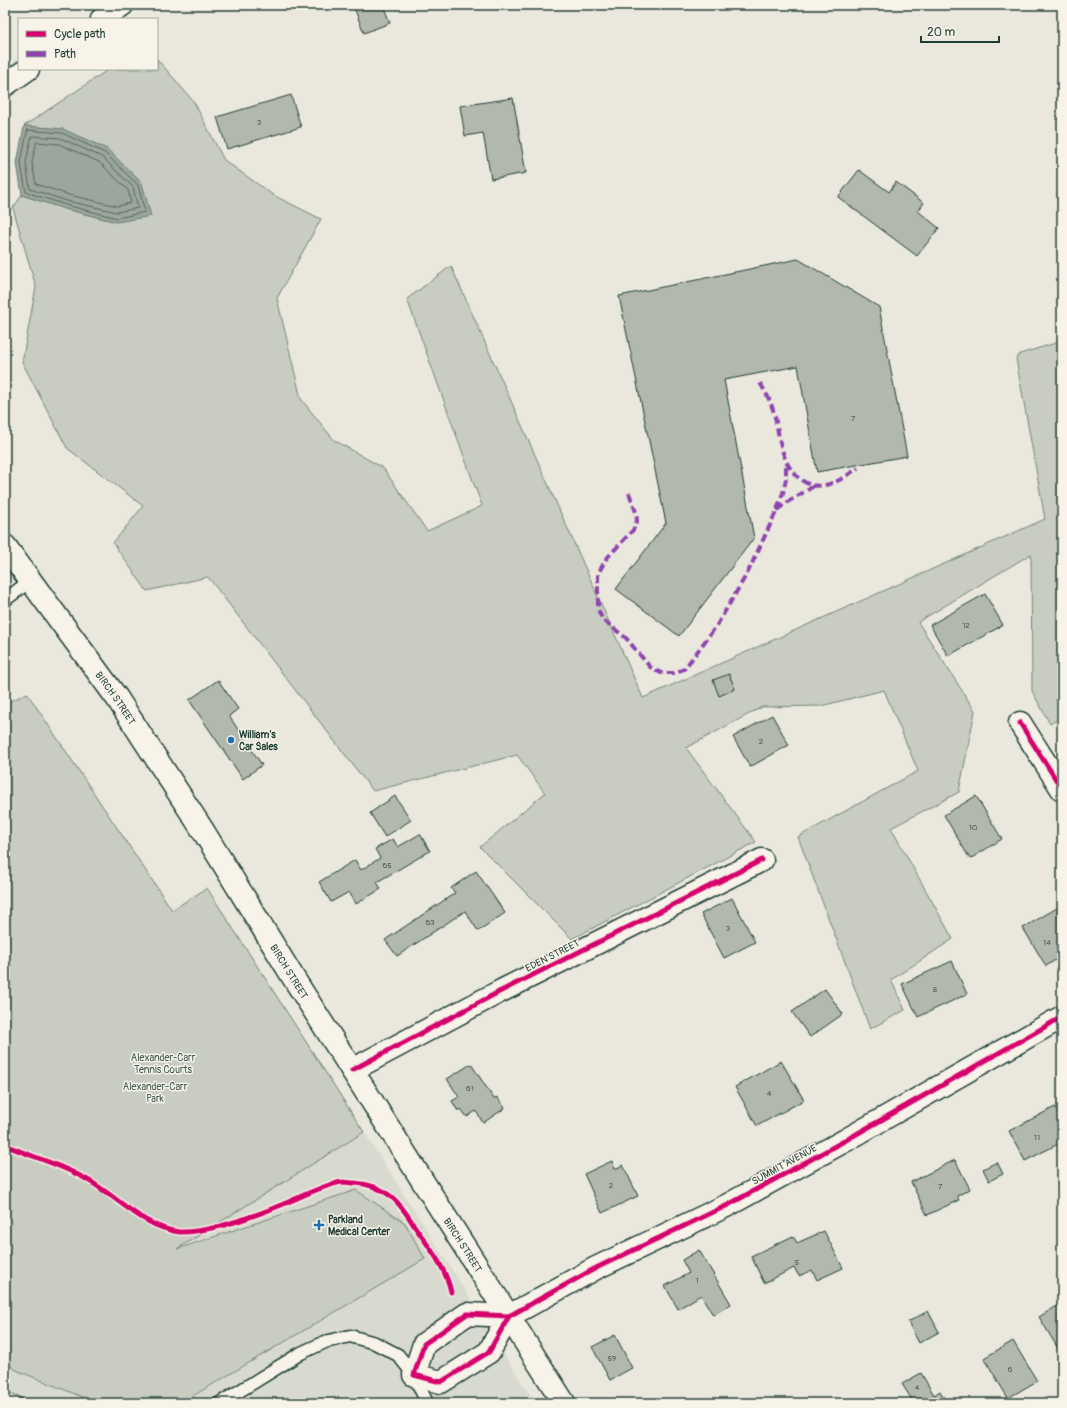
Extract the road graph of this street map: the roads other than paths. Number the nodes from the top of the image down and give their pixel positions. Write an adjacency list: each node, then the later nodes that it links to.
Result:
1 (122, 5): 2 (street)
2 (103, 18)
3 (27, 70): 4 (street)
4 (5, 85)
5 (5, 546): 6 (street, BIRCH STREET)
6 (31, 580): 7 (lane); 12 (street, BIRCH STREET)
7 (5, 600)
8 (1020, 724): 9 (street)
9 (1062, 789)
10 (762, 860): 12 (street, EDEN STREET)
11 (1062, 1017): 13 (street, SUMMIT AVENUE)
12 (352, 1070): 13 (street, BIRCH STREET)
13 (509, 1316): 14 (street); 14 (street); 19 (street, BIRCH STREET)
14 (414, 1375): 17 (lane); 18 (lane)
15 (5, 1399): 16 (lane)
16 (16, 1403)
17 (220, 1403)
18 (427, 1403)
19 (564, 1403)

